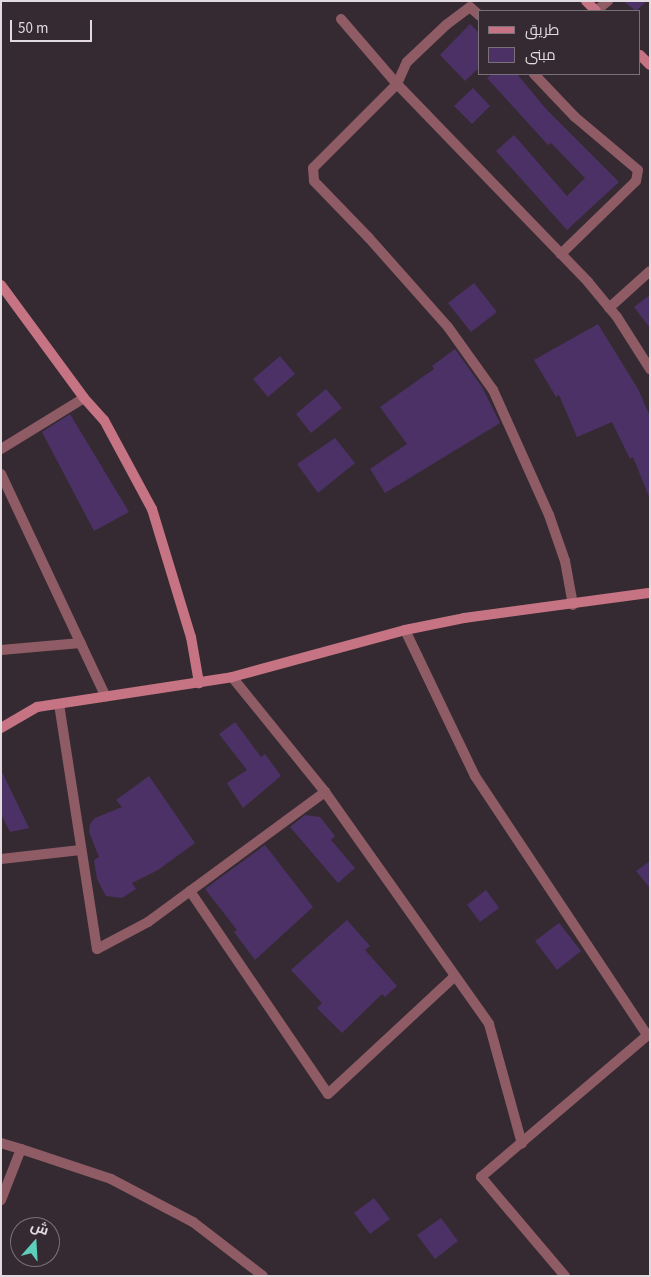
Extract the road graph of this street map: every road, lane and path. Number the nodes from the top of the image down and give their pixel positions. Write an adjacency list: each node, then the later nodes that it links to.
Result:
1 (586, 1): 4 (street)
2 (608, 1): 5 (street)
3 (473, 4): 10 (street)
4 (595, 10)
5 (597, 10)
6 (341, 19): 10 (street)
7 (641, 56): 8 (street)
8 (650, 66)
9 (535, 75): 11 (street)
10 (397, 84): 11 (street); 20 (street)
11 (561, 254): 14 (street)
12 (650, 271): 14 (street)
13 (1, 285): 16 (street)
14 (609, 308): 15 (street)
15 (650, 368)
16 (84, 398): 17 (street); 25 (street)
17 (1, 449)
18 (1, 474): 22 (street)
19 (650, 593): 20 (street)
20 (573, 605): 21 (street)
21 (405, 630): 24 (street); 34 (street)
22 (81, 644): 23 (street); 26 (street)
23 (1, 650)
24 (232, 677): 25 (street); 29 (street)
25 (199, 683): 26 (street)
26 (106, 697): 27 (street)
27 (60, 704): 28 (street); 30 (street)
28 (1, 728)
29 (326, 792): 32 (street); 33 (street)
30 (80, 850): 31 (street); 32 (street)
31 (1, 858)
32 (190, 891): 33 (street)
33 (455, 976): 36 (street)
34 (648, 1034): 36 (street)
35 (1, 1143): 37 (street)
36 (522, 1144): 40 (street)
37 (21, 1149): 38 (street); 39 (street)
38 (1, 1200)
39 (262, 1276)
40 (565, 1276)

